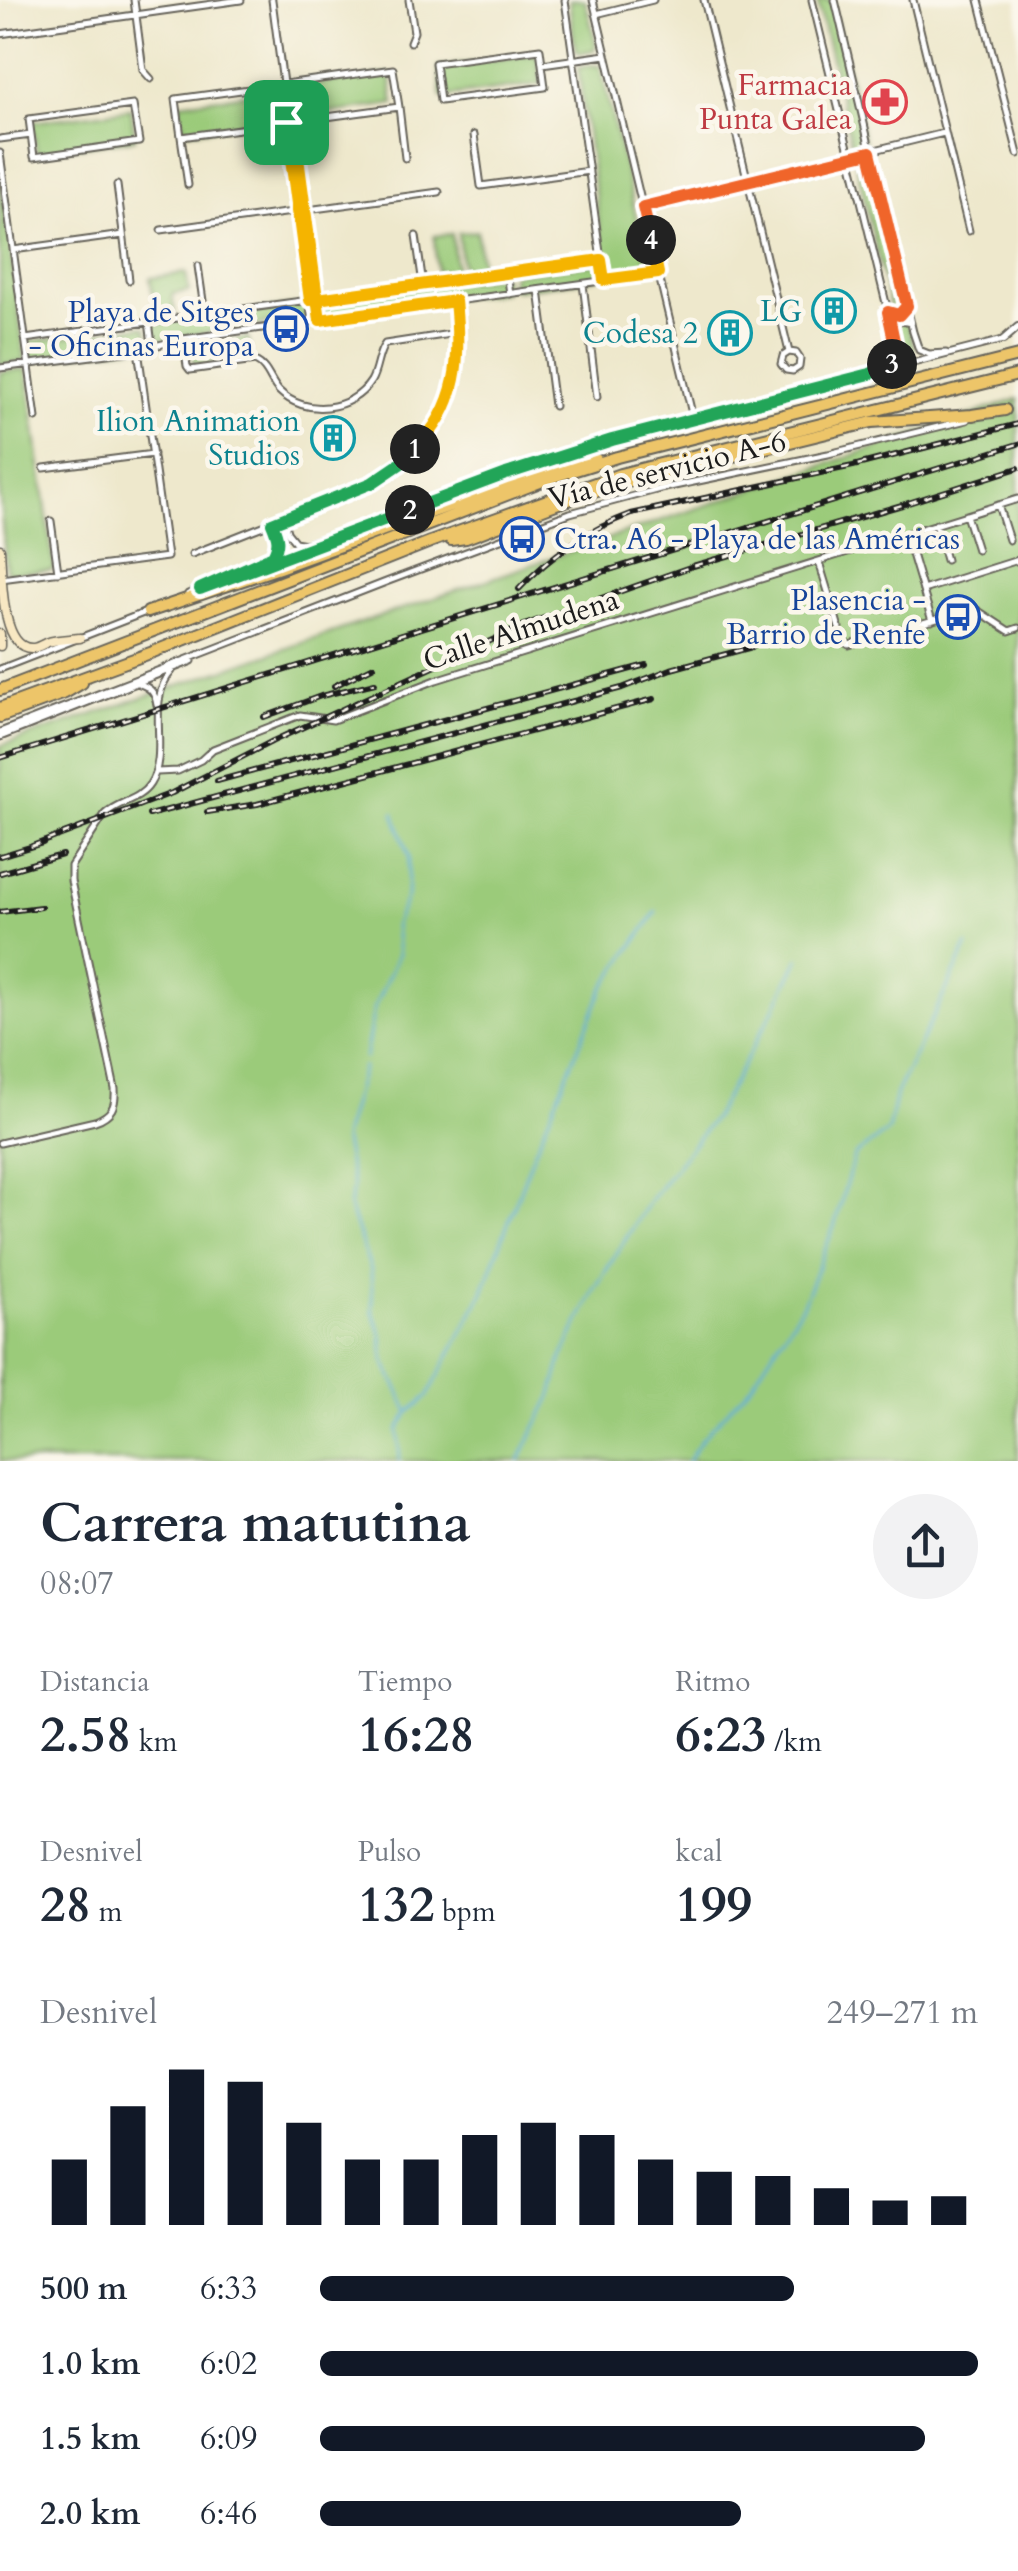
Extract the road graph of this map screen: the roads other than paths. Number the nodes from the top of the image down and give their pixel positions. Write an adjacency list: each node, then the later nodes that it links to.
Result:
1 (134, 0): 13 (street)
2 (241, 0): 13 (street)
3 (272, 0): 21 (street)
4 (409, 0): 16 (street)
5 (565, 0): 18 (street)
6 (592, 0): 14 (street)
7 (653, 0): 14 (street)
8 (704, 0): 35 (street)
9 (812, 0): 32 (street)
10 (835, 0): 29 (street)
11 (913, 0): 24 (street)
12 (979, 0): 31 (street)
13 (136, 14): 15 (street); 20 (street)
14 (596, 14): 17 (street)
15 (0, 34)
16 (410, 42)
17 (606, 55): 18 (street); 39 (street)
18 (573, 60): 19 (street); 34 (street)
19 (542, 64): 19 (street)
20 (151, 79)
21 (284, 88): 22 (street); 23 (street); 23 (street); 27 (street)
22 (399, 107): 23 (street); 33 (street)
23 (289, 119): 27 (street); 40 (street); 41 (street)
24 (944, 133): 29 (street); 43 (street)
25 (31, 135): 25 (street); 28 (street)
26 (474, 135): 34 (street)
27 (181, 137): 37 (street)
28 (0, 139)
29 (870, 152): 32 (street); 59 (street)
30 (0, 153): 46 (street)
31 (1018, 154)
32 (850, 157): 35 (street); 60 (street)
33 (406, 158)
34 (589, 171): 47 (street)
35 (748, 182): 39 (street); 73 (street)
36 (117, 185): 44 (street)
37 (188, 185)
38 (439, 192): 40 (street)
39 (643, 207): 50 (street)
40 (306, 210): 41 (street); 57 (street)
41 (298, 212): 42 (street); 57 (street)
42 (161, 230)
43 (969, 231)
44 (123, 236): 46 (street); 51 (street)
45 (416, 236): 53 (street)
46 (13, 250): 68 (street)
47 (601, 260): 49 (street); 52 (street)
48 (198, 266): 61 (street)
49 (507, 272): 53 (street); 56 (street)
50 (658, 273): 52 (street); 85 (street)
51 (130, 280)
52 (604, 280): 54 (street)
53 (423, 284): 57 (street)
54 (583, 284): 55 (street); 80 (street)
55 (540, 290): 56 (street); 81 (street)
56 (510, 294): 58 (street)
57 (314, 300): 61 (street); 62 (street)
58 (455, 301): 62 (street); 67 (street)
59 (907, 306): 60 (street); 64 (street)
60 (888, 312): 66 (street)
61 (205, 315): 63 (street)
62 (316, 320): 69 (street)
63 (149, 322): 68 (street); 71 (street)
64 (911, 323): 66 (street); 74 (street)
65 (1018, 327): 70 (street, Vía de servicio A-6)
66 (892, 328): 78 (street)
67 (458, 333): 69 (street); 92 (street)
68 (26, 339): 76 (street)
69 (183, 339): 71 (street)
70 (1003, 340): 74 (street, Vía de servicio A-6)
71 (152, 345): 72 (street)
72 (138, 350): 76 (street); 86 (street)
73 (789, 352)
74 (959, 352): 78 (street, Vía de servicio A-6)
75 (1018, 356): 87 (highway)
76 (28, 364): 77 (street); 84 (street)
77 (0, 368)
78 (870, 374): 85 (street, Vía de servicio A-6)
79 (1018, 375): 99 (highway)
80 (597, 397)
81 (554, 406)
82 (1018, 407): 83 (street, Vía de servicio A-6)
83 (1005, 410): 99 (highway); 115 (street, Vía de servicio A-6)
84 (36, 418)
85 (693, 418): 94 (street, Vía de servicio A-6)
86 (153, 454): 88 (street); 106 (street)
87 (617, 458): 110 (highway); 121 (highway)
88 (44, 468)
89 (1018, 498): 90 (street, Calle Almudena)
90 (998, 505): 91 (street, Calle Almudena); 98 (street)
91 (966, 515): 96 (street, Calle Almudena); 101 (street)
92 (283, 517): 94 (street); 95 (street)
93 (51, 520): 106 (street)
94 (383, 520): 108 (street, Vía de servicio A-6)
95 (272, 523): 102 (street); 108 (street)
96 (936, 524): 97 (street, Calle Almudena); 103 (street)
97 (906, 534): 105 (street, Calle Almudena); 109 (street)
98 (1009, 540)
99 (430, 542): 119 (highway)
100 (0, 549): 107 (main road)
101 (978, 550)
102 (192, 554)
103 (946, 560)
104 (1018, 560): 109 (street)
105 (819, 562): 111 (street); 126 (street, Calle Almudena)
106 (58, 572): 107 (street)
107 (1, 579): 114 (main road)
108 (200, 589): 110 (street, Vía de servicio A-6)
109 (923, 590): 111 (street)
110 (148, 612): 114 (street, Vía de servicio A-6)
111 (932, 621): 112 (street)
112 (1018, 628)
113 (0, 634): 116 (main road)
114 (80, 638): 117 (street, Vía de servicio A-6)
115 (226, 644): 118 (street); 125 (street, Vía de servicio A-6)
116 (0, 646)
117 (0, 669)
118 (172, 670): 120 (street); 123 (street)
119 (102, 671): 122 (highway); 124 (highway)
120 (139, 684): 123 (street); 125 (street)
121 (0, 690)
122 (0, 708)
123 (159, 713): 126 (street)
124 (0, 717)
125 (0, 735)
126 (157, 772): 127 (street)
127 (0, 1143)

